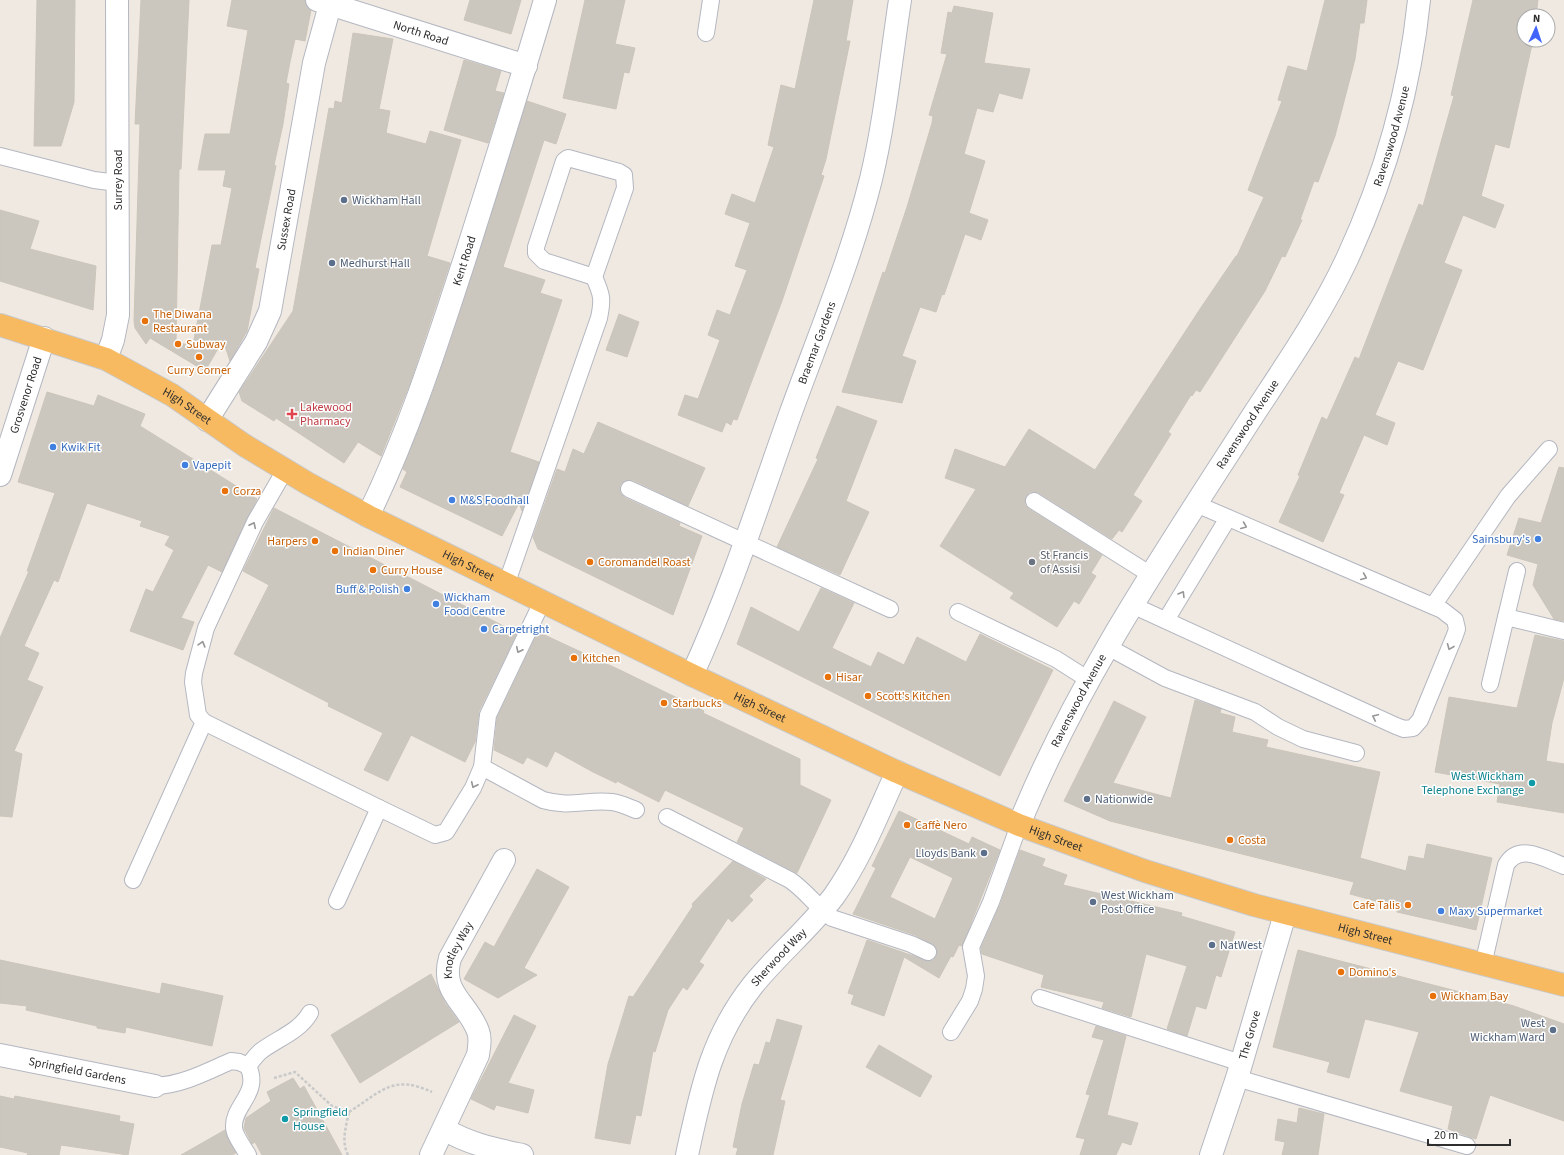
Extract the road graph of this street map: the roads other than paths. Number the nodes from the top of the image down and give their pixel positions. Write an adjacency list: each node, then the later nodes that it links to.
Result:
1 (117, 0): 10 (street, Surrey Road)
2 (545, 0): 8 (street, Kent Road)
3 (711, 0): 7 (lane)
4 (900, 0): 24 (street, Braemar Gardens)
5 (1419, 0): 21 (street, Ravenswood Avenue)
6 (323, 2): 8 (street, North Road); 15 (street, Sussex Road)
7 (706, 33)
8 (526, 66): 22 (street, Kent Road)
9 (0, 156): 10 (lane)
10 (118, 183): 14 (street, Surrey Road)
11 (594, 277): 11 (lane); 27 (lane)
12 (0, 325): 13 (highway, High Street)
13 (44, 338): 14 (highway, High Street); 18 (street, Grosvenor Road)
14 (106, 359): 15 (highway, High Street)
15 (207, 420): 17 (highway, High Street)
16 (1549, 449): 30 (lane)
17 (285, 470): 22 (highway, High Street); 40 (lane, one-way to 17)
18 (0, 475)
19 (629, 489): 24 (lane)
20 (1034, 501): 26 (lane)
21 (1196, 504): 23 (lane); 26 (street, Ravenswood Avenue)
22 (368, 516): 27 (highway, High Street)
23 (1228, 518): 30 (lane, one-way to 30); 34 (lane, one-way to 23)
24 (744, 543): 31 (lane); 37 (street, Braemar Gardens)
25 (1517, 571): 33 (lane)
26 (1151, 575): 29 (street, Ravenswood Avenue)
27 (506, 585): 28 (highway, High Street)
28 (542, 602): 37 (highway, High Street); 42 (lane, one-way to 42)
29 (1132, 605): 34 (lane); 36 (street, Ravenswood Avenue)
30 (1433, 606): 34 (lane, one-way to 34)
31 (890, 608)
32 (958, 612): 38 (lane)
33 (1506, 617): 35 (lane); 39 (lane)
34 (1166, 620)
35 (1564, 631)
36 (1108, 646): 38 (street, Ravenswood Avenue); 41 (lane)
37 (692, 675): 43 (highway, High Street)
38 (1089, 680): 47 (street, Ravenswood Avenue)
39 (1490, 684)
40 (204, 722): 44 (lane); 50 (lane)
41 (1356, 753)
42 (482, 766): 44 (lane, one-way to 44); 45 (lane)
43 (897, 772): 47 (highway, High Street); 52 (street, Sherwood Way)
44 (379, 808): 51 (lane)
45 (636, 810)
46 (667, 817): 52 (lane)
47 (1019, 825): 53 (highway, High Street); 59 (lane)
48 (504, 860): 64 (street, Knotley Way)
49 (1564, 866): 55 (lane)
50 (133, 880)
51 (337, 901)
52 (822, 911): 54 (lane); 69 (street, Sherwood Way)
53 (1285, 914): 55 (highway, High Street); 62 (street, The Grove)
54 (928, 952)
55 (1483, 965): 56 (highway, High Street)
56 (1564, 985)
57 (1040, 998): 62 (lane)
58 (310, 1013): 61 (lane)
59 (951, 1032)
60 (0, 1055): 63 (street, Springfield Gardens)
61 (248, 1066): 63 (lane); 66 (lane)
62 (1239, 1070): 65 (lane); 70 (street, The Grove)
63 (155, 1086)
64 (444, 1129): 67 (street, Knotley Way); 68 (street)
65 (1467, 1146)
66 (248, 1155)
67 (431, 1155)
68 (522, 1155)
69 (687, 1155)
70 (1211, 1155)

